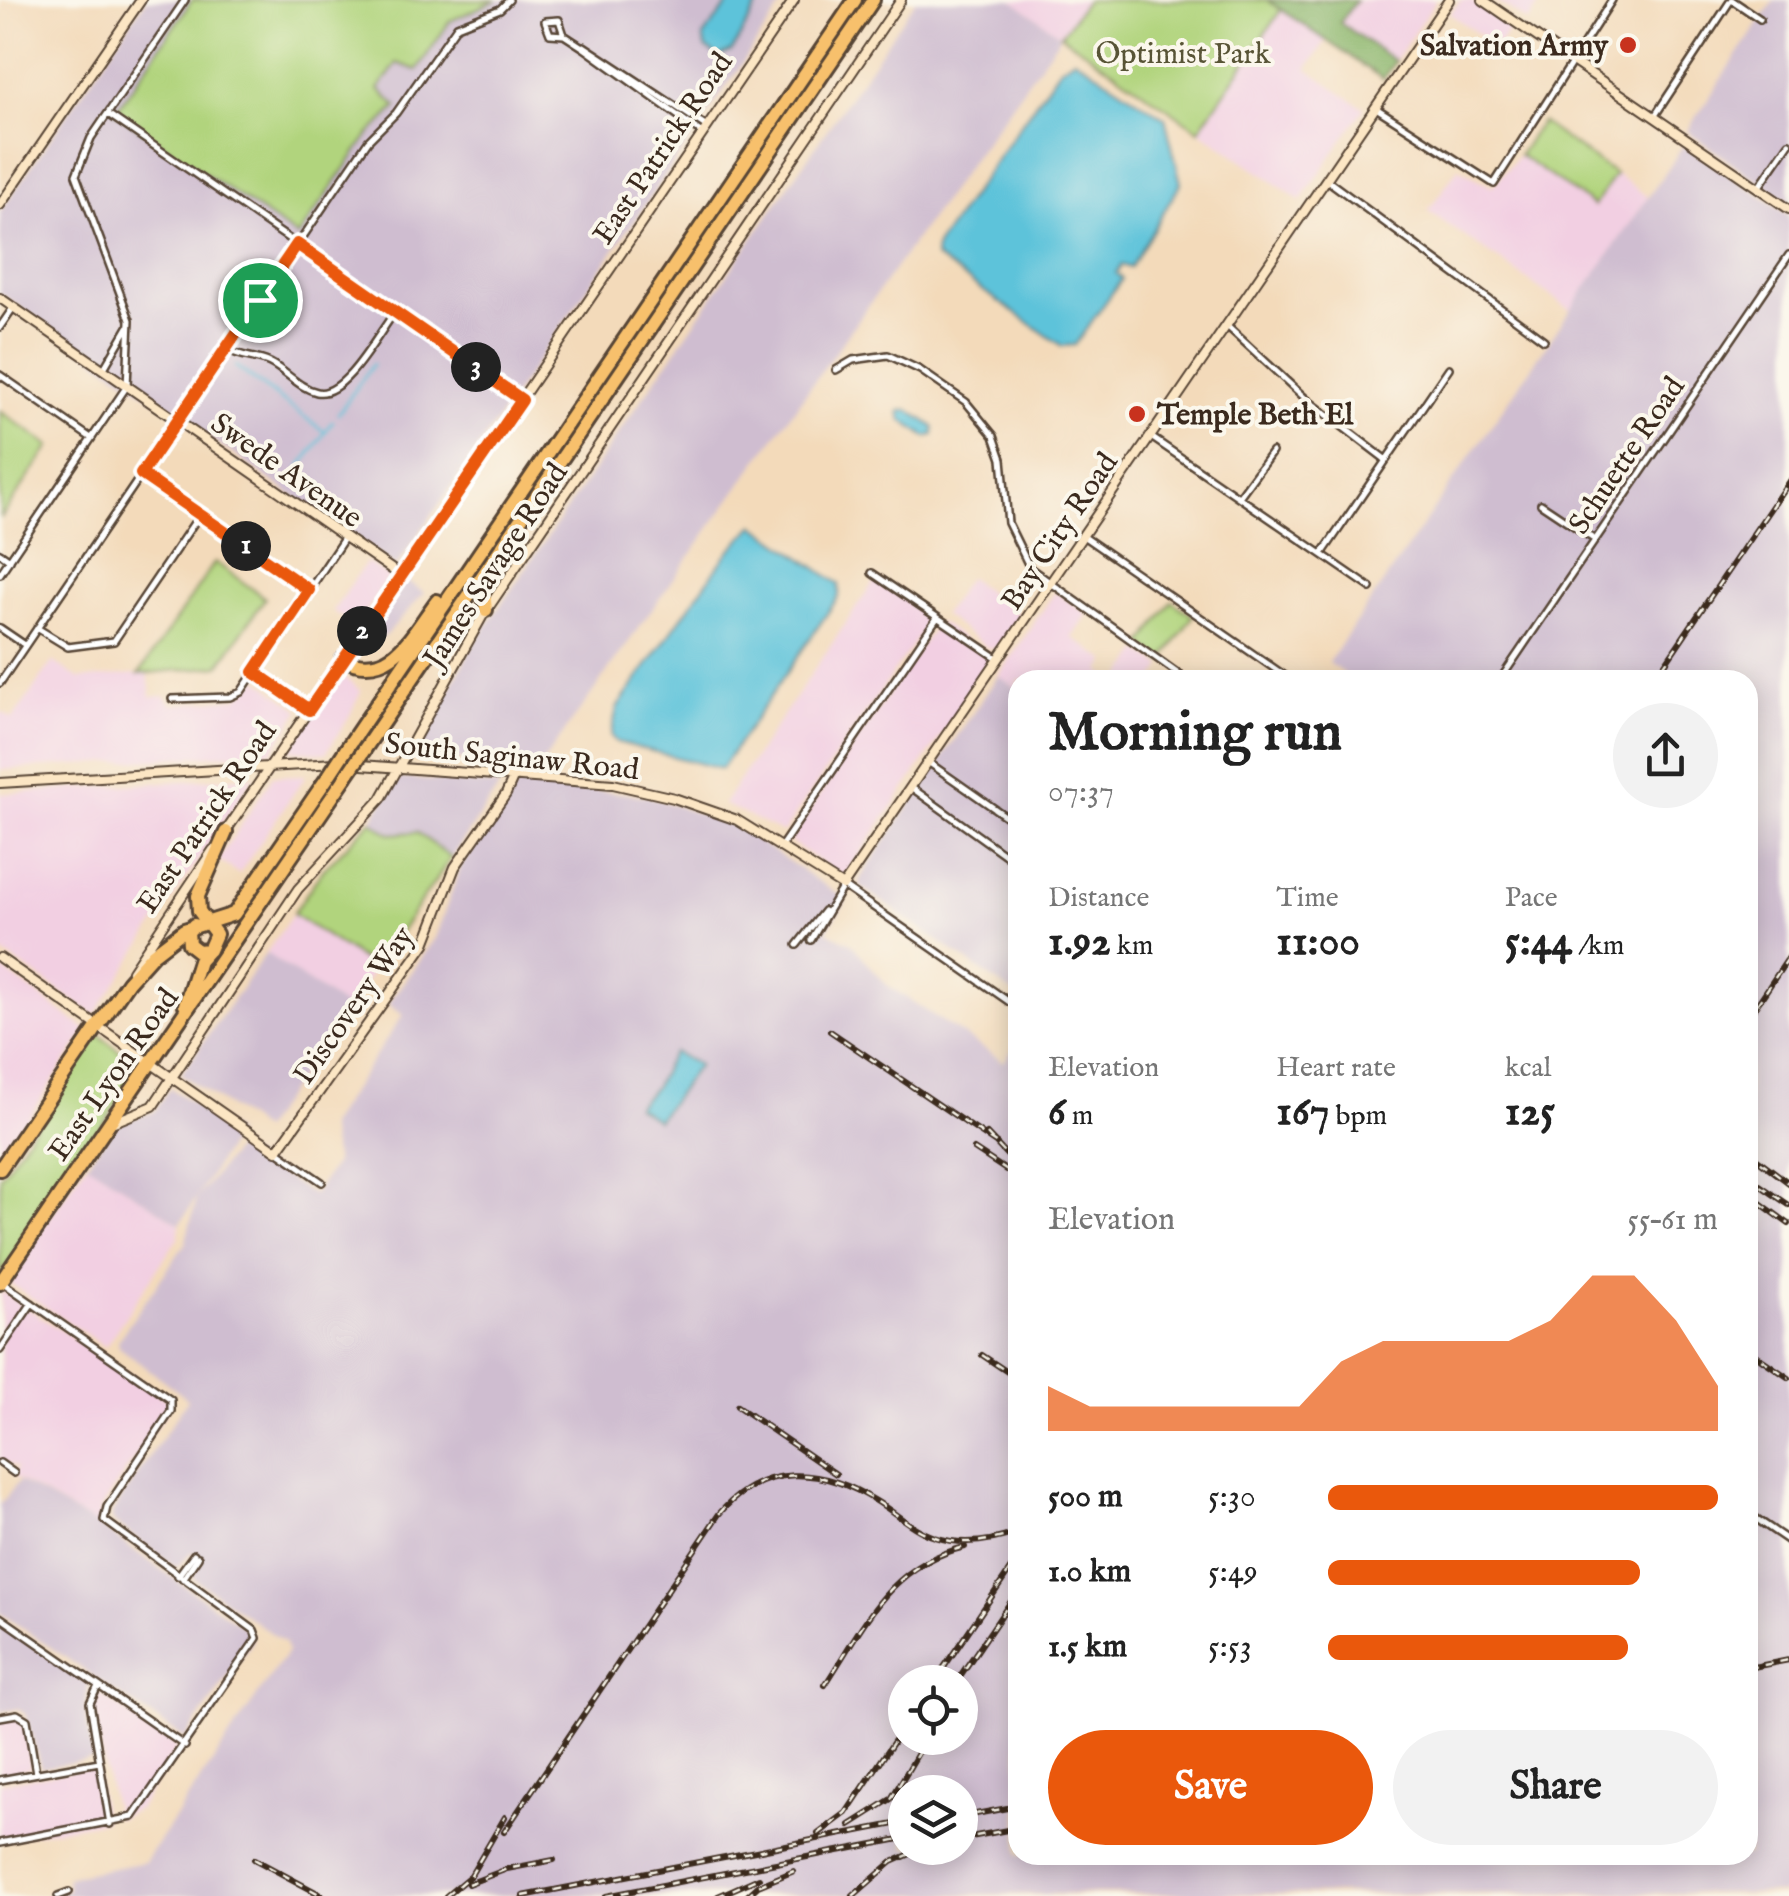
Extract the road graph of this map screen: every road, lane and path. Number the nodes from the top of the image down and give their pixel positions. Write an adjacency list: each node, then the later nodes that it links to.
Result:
1 (141, 0): 22 (street)
2 (185, 0): 16 (street)
3 (509, 0): 24 (street)
4 (794, 0): 18 (street, East Patrick Road)
5 (855, 0): 46 (highway)
6 (873, 0): 53 (highway)
7 (901, 0): 63 (street, James Savage Road)
8 (1449, 0): 15 (street, Bay City Road)
9 (1483, 0): 14 (street)
10 (1612, 0): 14 (street)
11 (1732, 0): 12 (street); 17 (street)
12 (1760, 20)
13 (565, 34): 18 (street)
14 (1572, 61): 15 (street); 17 (street)
15 (1376, 108): 20 (street, Bay City Road)
16 (108, 114): 24 (street); 29 (street)
17 (1654, 117): 21 (street)
18 (705, 130): 39 (street, East Patrick Road)
19 (1789, 143): 21 (street)
20 (1327, 180): 30 (street, Bay City Road); 32 (street)
21 (1758, 188): 23 (street)
22 (0, 206)
23 (1789, 209)
24 (297, 244): 28 (street); 33 (street)
25 (1789, 256): 52 (street, Schuette Road)
26 (0, 298): 27 (street, Swede Avenue)
27 (13, 308): 31 (street); 35 (street, Swede Avenue)
28 (395, 312): 33 (street); 39 (street)
29 (130, 320): 35 (street); 38 (street)
30 (1227, 326): 41 (street, Bay City Road); 44 (street)
31 (0, 328)
32 (1544, 340)
33 (227, 349): 40 (street)
34 (1448, 368): 44 (street)
35 (103, 370): 38 (street, Swede Avenue)
36 (836, 370): 60 (street)
37 (0, 375): 42 (street)
38 (126, 386): 40 (street, Swede Avenue); 42 (street)
39 (522, 400): 59 (street, East Patrick Road)
40 (176, 420): 45 (street); 51 (street, Swede Avenue)
41 (1151, 437): 47 (street); 50 (street, Bay City Road)
42 (92, 438): 56 (street)
43 (1272, 452): 47 (street)
44 (1386, 459): 55 (street)
45 (141, 474): 49 (street); 66 (street)
46 (524, 488): 68 (highway); 90 (highway, bridge)
47 (1239, 497): 55 (street)
48 (1541, 504): 52 (street)
49 (200, 514): 62 (street); 66 (street)
50 (1083, 536): 60 (street, Bay City Road); 71 (street)
51 (345, 537): 59 (street, Swede Avenue); 62 (street)
52 (1594, 540): 72 (street, Schuette Road)
53 (503, 544): 63 (highway); 97 (highway, East Lyon Road, bridge)
54 (0, 553): 56 (street)
55 (1322, 554): 61 (street)
56 (10, 560): 58 (street)
57 (872, 573): 64 (street)
58 (0, 574)
59 (400, 575): 68 (street, East Patrick Road)
60 (1050, 584): 69 (street, Bay City Road); 70 (street)
61 (1371, 588)
62 (309, 590): 73 (street)
63 (486, 610): 79 (street, James Savage Road)
64 (937, 618): 69 (street); 85 (street)
65 (0, 628): 67 (street)
66 (36, 628): 67 (street)
67 (25, 645): 74 (street)
68 (343, 660): 76 (street, East Patrick Road)
69 (998, 660): 77 (street, Bay City Road)
70 (1172, 670)
71 (1277, 670)
72 (1507, 670)
73 (254, 672): 75 (street); 76 (street)
74 (0, 683)
75 (172, 699)
76 (309, 710): 78 (street, East Patrick Road)
77 (928, 762): 82 (street, Bay City Road); 83 (street)
78 (272, 764): 79 (street, South Saginaw Road); 81 (street, South Saginaw Road); 84 (street, East Patrick Road)
79 (402, 766): 80 (street, South Saginaw Road); 100 (street, James Savage Road)
80 (514, 776): 85 (street, South Saginaw Road); 102 (street, Discovery Way)
81 (0, 783)
82 (911, 788): 86 (street); 88 (street, Bay City Road)
83 (1008, 817)
84 (226, 832): 87 (highway)
85 (782, 846): 88 (street, South Saginaw Road)
86 (1008, 857)
87 (206, 866): 90 (highway); 96 (street, East Patrick Road)
88 (842, 886): 89 (street, Bay City Road); 95 (street, South Saginaw Road)
89 (830, 904): 91 (street, Bay City Road); 92 (street)
90 (201, 924): 93 (highway); 93 (highway); 96 (highway)
91 (811, 940)
92 (797, 945)
93 (210, 950): 97 (highway)
94 (0, 958): 98 (street)
95 (1008, 1001)
96 (111, 1005): 98 (highway, East Patrick Road)
97 (179, 1021): 99 (highway, East Lyon Road)
98 (97, 1026): 99 (street); 103 (highway, East Patrick Road)
99 (150, 1063): 100 (street); 101 (highway, East Lyon Road)
100 (172, 1078): 101 (street, James Savage Road); 102 (street)
101 (106, 1127): 105 (highway, East Lyon Road)
102 (277, 1151): 104 (street)
103 (0, 1168)
104 (322, 1182)
105 (0, 1282): 106 (street)
106 (32, 1303): 107 (street); 113 (street)
107 (0, 1350)
108 (0, 1463): 109 (street)
109 (14, 1473)
110 (1758, 1520): 111 (street)
111 (1789, 1541)
112 (196, 1555): 113 (street)
113 (181, 1578): 117 (street)
114 (0, 1617): 115 (street)
115 (98, 1685): 117 (street); 118 (street)
116 (0, 1717): 119 (street)
117 (185, 1746): 121 (street)
118 (99, 1762): 119 (street); 121 (street)
119 (36, 1773): 120 (street)
120 (0, 1780)
121 (110, 1824): 122 (street)
122 (0, 1844)
123 (69, 1892): 124 (street)
124 (58, 1896)

